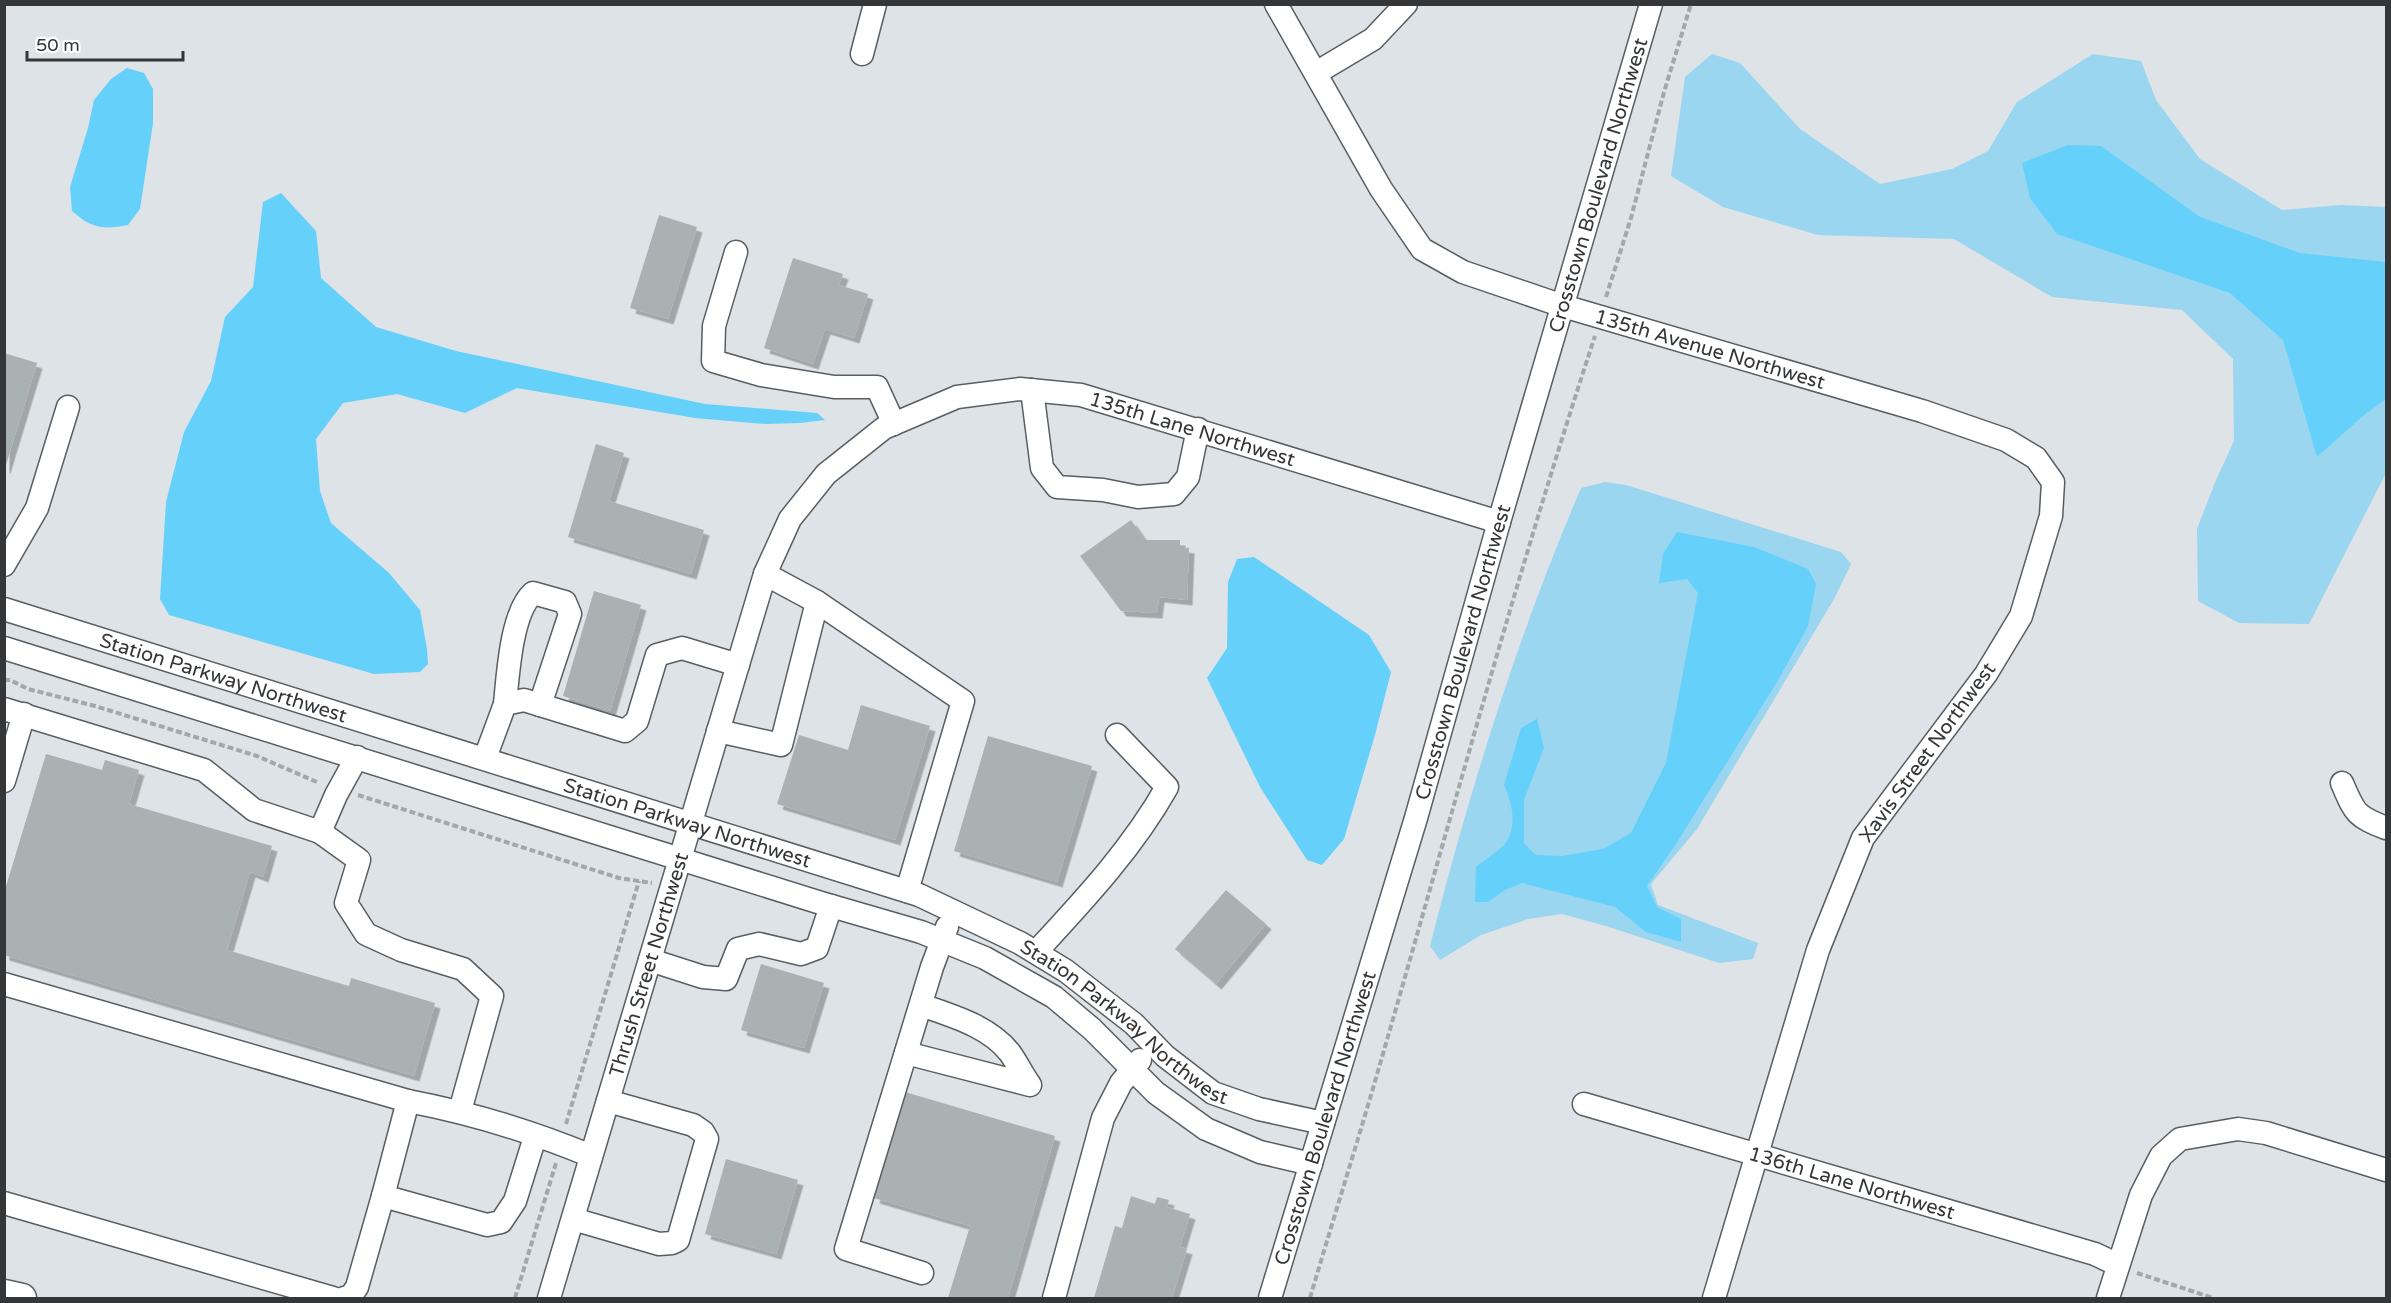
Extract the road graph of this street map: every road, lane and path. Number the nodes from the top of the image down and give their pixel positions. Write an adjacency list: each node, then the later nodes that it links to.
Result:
1 (875, 4): 6 (street)
2 (1276, 4): 7 (street, 135th Avenue Northwest)
3 (1406, 4): 7 (street)
4 (1651, 4): 9 (street, Crosstown Boulevard Northwest)
5 (1690, 4): 10 (path)
6 (862, 54)
7 (1316, 73): 9 (street, 135th Avenue Northwest)
8 (736, 252): 13 (street)
9 (1563, 306): 10 (street, 135th Avenue Northwest); 16 (street, Crosstown Boulevard Northwest)
10 (1601, 317): 15 (street, 135th Avenue Northwest); 73 (path)
11 (1032, 390): 13 (street, 135th Lane Northwest); 14 (street, 135th Lane Northwest); 14 (street)
12 (68, 406): 17 (street)
13 (889, 426): 19 (street, Thrush Street Northwest)
14 (1198, 429): 16 (street, 135th Lane Northwest)
15 (2053, 482): 56 (street, Xavis Street Northwest)
16 (1499, 522): 53 (street, Crosstown Boulevard Northwest)
17 (13, 534): 18 (street)
18 (4, 566)
19 (765, 574): 20 (street); 23 (street, Thrush Street Northwest)
20 (817, 602): 27 (street); 38 (street)
21 (4, 609): 30 (street, Station Parkway Northwest)
22 (4, 648): 29 (street, Station Parkway Northwest)
23 (738, 665): 25 (street); 27 (street, Thrush Street Northwest)
24 (504, 704): 25 (street); 25 (street); 30 (street)
25 (540, 705)
26 (14, 712): 31 (street); 35 (street)
27 (718, 731): 33 (street, Thrush Street Northwest)
28 (1118, 735): 42 (street)
29 (357, 758): 35 (street); 36 (street, Station Parkway Northwest)
30 (485, 758): 33 (street, Station Parkway Northwest)
31 (4, 781)
32 (2342, 783): 34 (street)
33 (691, 822): 36 (street, Thrush Street Northwest); 38 (street, Station Parkway Northwest)
34 (2386, 828)
35 (320, 832): 52 (street)
36 (680, 858): 39 (street, Station Parkway Northwest); 43 (street, Thrush Street Northwest)
37 (639, 881): 55 (path)
38 (907, 891): 40 (street, Station Parkway Northwest)
39 (831, 906): 41 (street, Station Parkway Northwest); 43 (street)
40 (954, 912): 41 (street); 42 (street, Station Parkway Northwest)
41 (942, 940): 45 (street); 48 (street, Station Parkway Northwest)
42 (1036, 952): 46 (street, Station Parkway Northwest)
43 (650, 960): 50 (street, Thrush Street Northwest)
44 (4, 984): 49 (street)
45 (921, 1005): 47 (street); 47 (street)
46 (1153, 1045): 48 (street); 53 (street, Station Parkway Northwest)
47 (906, 1053): 64 (street)
48 (1132, 1070): 58 (street, Station Parkway Northwest); 71 (street)
49 (408, 1101): 52 (street); 60 (street)
50 (608, 1101): 57 (street, Thrush Street Northwest); 62 (street)
51 (1584, 1104): 56 (street, 136th Lane Northwest)
52 (460, 1111): 54 (street)
53 (1323, 1123): 58 (street, Crosstown Boulevard Northwest)
54 (535, 1137): 55 (street); 60 (street)
55 (561, 1144): 57 (street); 69 (path)
56 (1756, 1155): 63 (street, 136th Lane Northwest); 74 (street, Xavis Street Northwest)
57 (591, 1156): 62 (street, Thrush Street Northwest)
58 (1311, 1164): 72 (street, Crosstown Boulevard Northwest)
59 (2386, 1170): 63 (street)
60 (383, 1196): 68 (street)
61 (4, 1203): 67 (street)
62 (573, 1219): 70 (street, Thrush Street Northwest)
63 (2118, 1265): 75 (street); 76 (path)
64 (922, 1273)
65 (4, 1293): 66 (main road)
66 (22, 1299)
67 (333, 1299)
68 (344, 1299)
69 (515, 1299)
70 (549, 1299)
71 (1054, 1299)
72 (1270, 1299)
73 (1310, 1299)
74 (1714, 1299)
75 (2108, 1299)
76 (2213, 1299)

